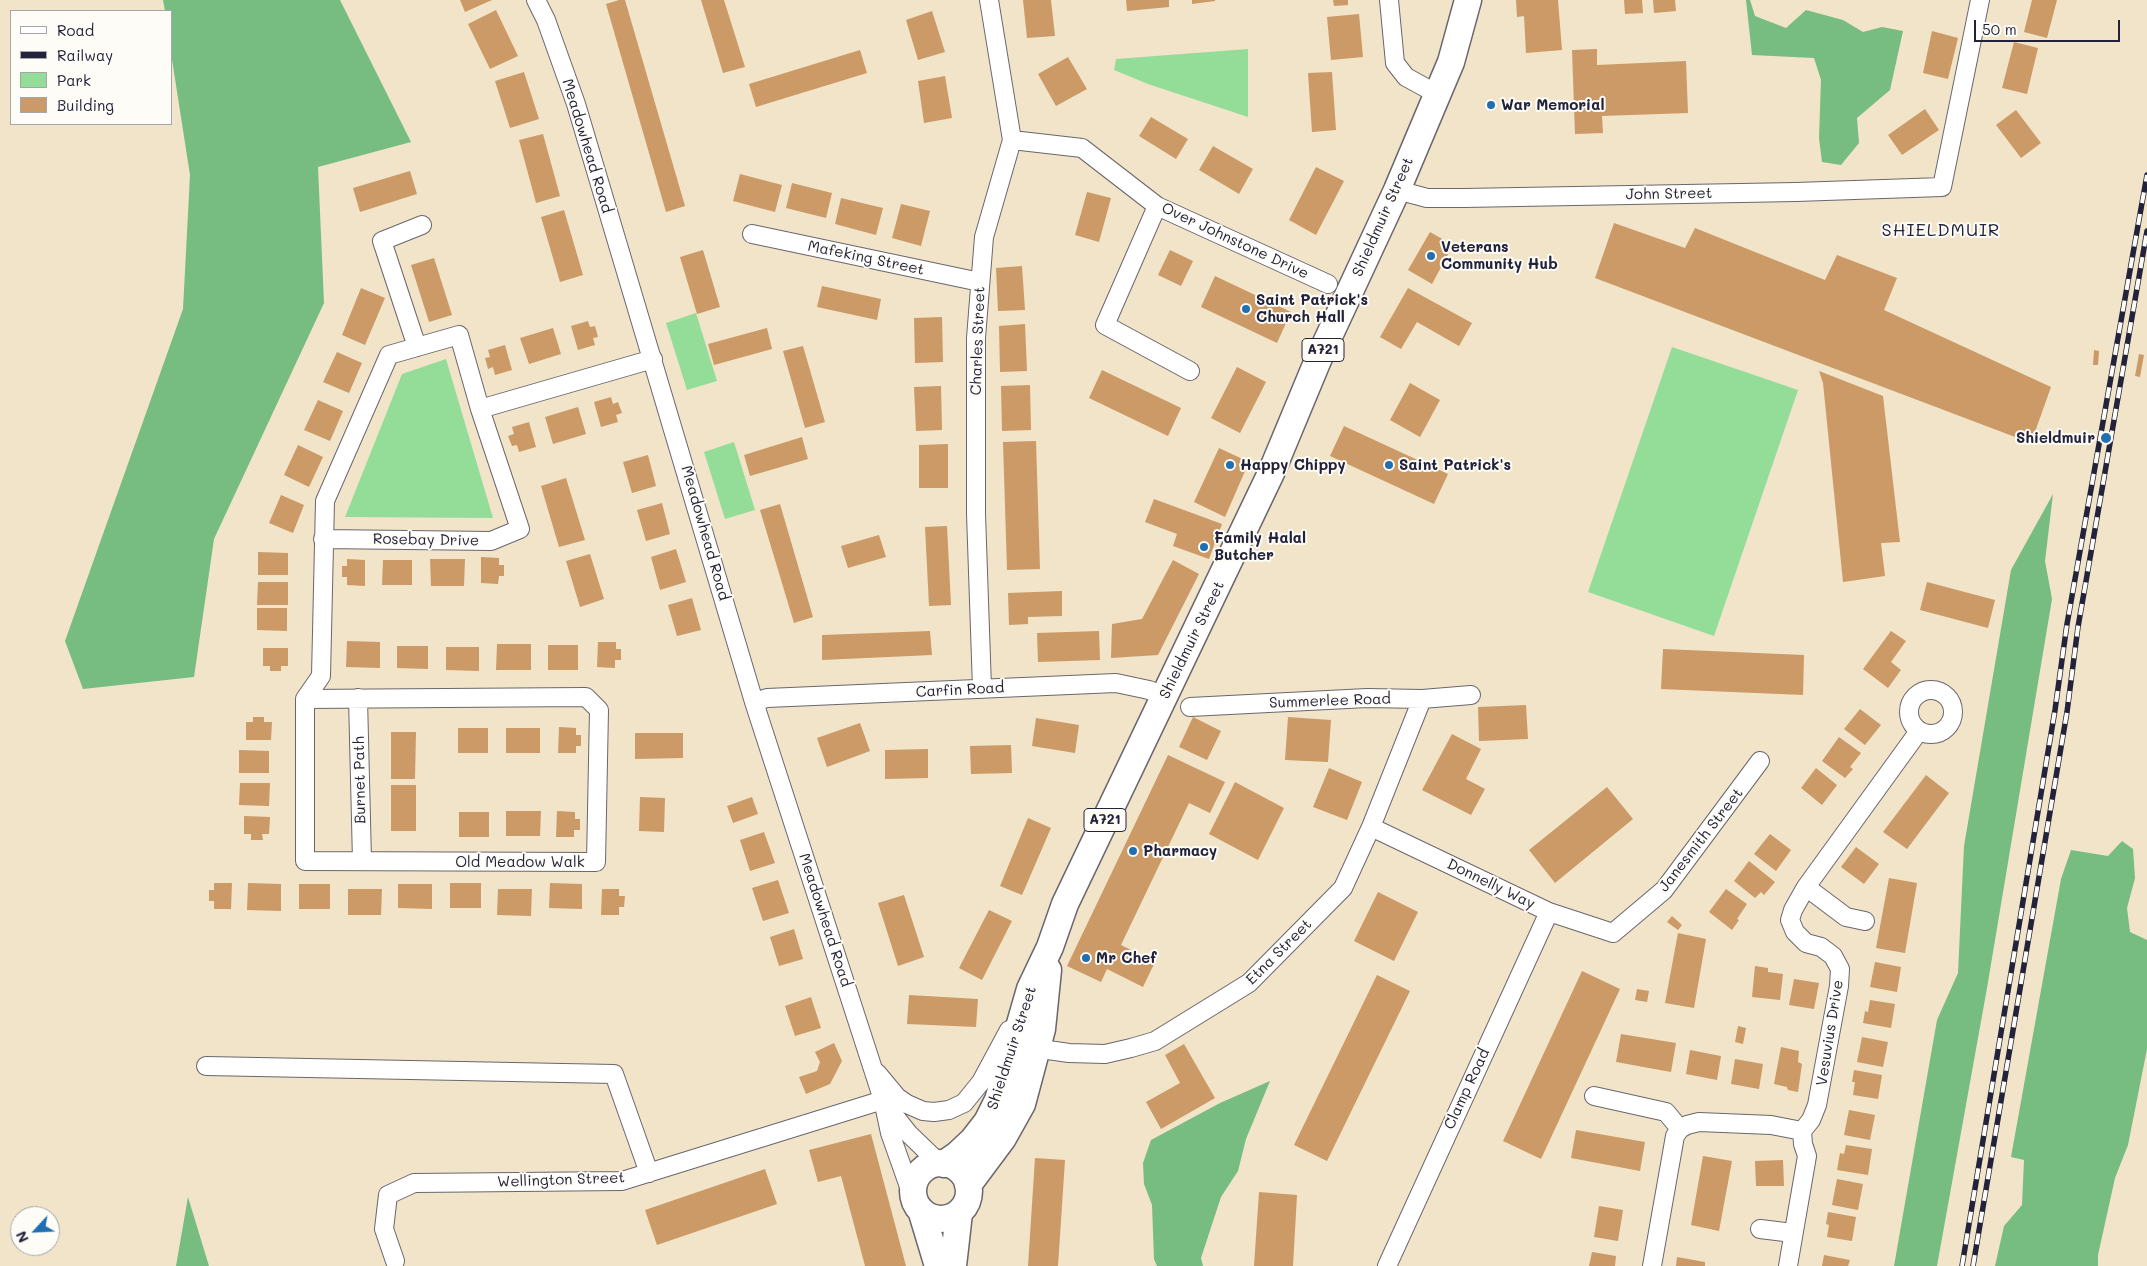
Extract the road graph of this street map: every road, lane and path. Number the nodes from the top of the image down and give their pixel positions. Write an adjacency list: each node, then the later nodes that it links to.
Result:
1 (536, 0): 15 (street, Meadowhead Road)
2 (988, 0): 7 (street, Charles Street)
3 (1389, 0): 6 (street)
4 (1468, 0): 6 (main road, Shieldmuir Street / A721)
5 (1980, 0): 8 (street, John Street)
6 (1436, 94): 8 (main road, Shieldmuir Street / A721)
7 (1012, 140): 9 (street, Over Johnstone Drive); 12 (street, Charles Street)
8 (1397, 190): 21 (main road, Shieldmuir Street / A721)
9 (1158, 206): 13 (street, Over Johnstone Drive); 16 (street)
10 (422, 225): 14 (street)
11 (752, 234): 12 (street, Mafeking Street)
12 (980, 282): 19 (street, Charles Street)
13 (1328, 284)
14 (417, 347): 17 (street, Rosebay Drive); 18 (street, Rosebay Drive)
15 (653, 359): 17 (street); 25 (street, Meadowhead Road)
16 (1190, 371)
17 (480, 410): 18 (street, Rosebay Drive)
18 (323, 539): 24 (street, Rosebay Drive)
19 (982, 688): 21 (street, Carfin Road); 25 (street, Carfin Road)
20 (1471, 695): 23 (street, Summerlee Road)
21 (1165, 696): 35 (main road, Shieldmuir Street / A721)
22 (358, 698): 24 (street, Old Meadow Walk); 30 (street, Burnet Path); 30 (street, Old Meadow Walk)
23 (1422, 698): 26 (street, Summerlee Road); 29 (street, Etna Street)
24 (305, 699): 30 (street, Old Meadow Walk)
25 (754, 702): 39 (street, Meadowhead Road)
26 (1190, 707)
27 (1919, 731): 31 (street, Vesuvius Drive)
28 (1760, 761): 34 (street, Janesmith Street)
29 (1371, 827): 32 (street, Donnelly Way); 37 (street, Etna Street)
30 (362, 862)
31 (1806, 887): 33 (street); 43 (street, Vesuvius Drive)
32 (1548, 912): 34 (street, Donnelly Way); 54 (street, Clamp Road)
33 (1865, 921)
34 (1613, 933)
35 (1050, 947): 36 (main road, Shieldmuir Street / A721); 37 (main road, Shieldmuir Street / A721)
36 (1030, 989): 37 (main road, Shieldmuir Street / A721); 39 (street, Meadowhead Road)
37 (1027, 1047): 44 (main road, Shieldmuir Street / A721); 46 (main road, Shieldmuir Street / A721)
38 (206, 1066): 45 (street)
39 (872, 1067): 41 (street, Meadowhead Road)
40 (1594, 1096): 42 (street)
41 (883, 1100): 44 (street, Meadowhead Road); 45 (street, Wellington Street); 47 (street, Meadowhead Road)
42 (1680, 1129): 43 (street); 55 (street)
43 (1802, 1131): 50 (street)
44 (942, 1163): 46 (main road); 47 (main road, A721)
45 (648, 1173): 51 (street, Wellington Street)
46 (968, 1185): 48 (main road, A721)
47 (918, 1205): 48 (main road); 52 (main road, A721)
48 (959, 1212): 53 (main road, A721)
49 (1760, 1229): 50 (street)
50 (1793, 1233): 56 (street)
51 (395, 1261)
52 (938, 1266)
53 (953, 1266)
54 (1387, 1266)
55 (1652, 1266)
56 (1788, 1266)

